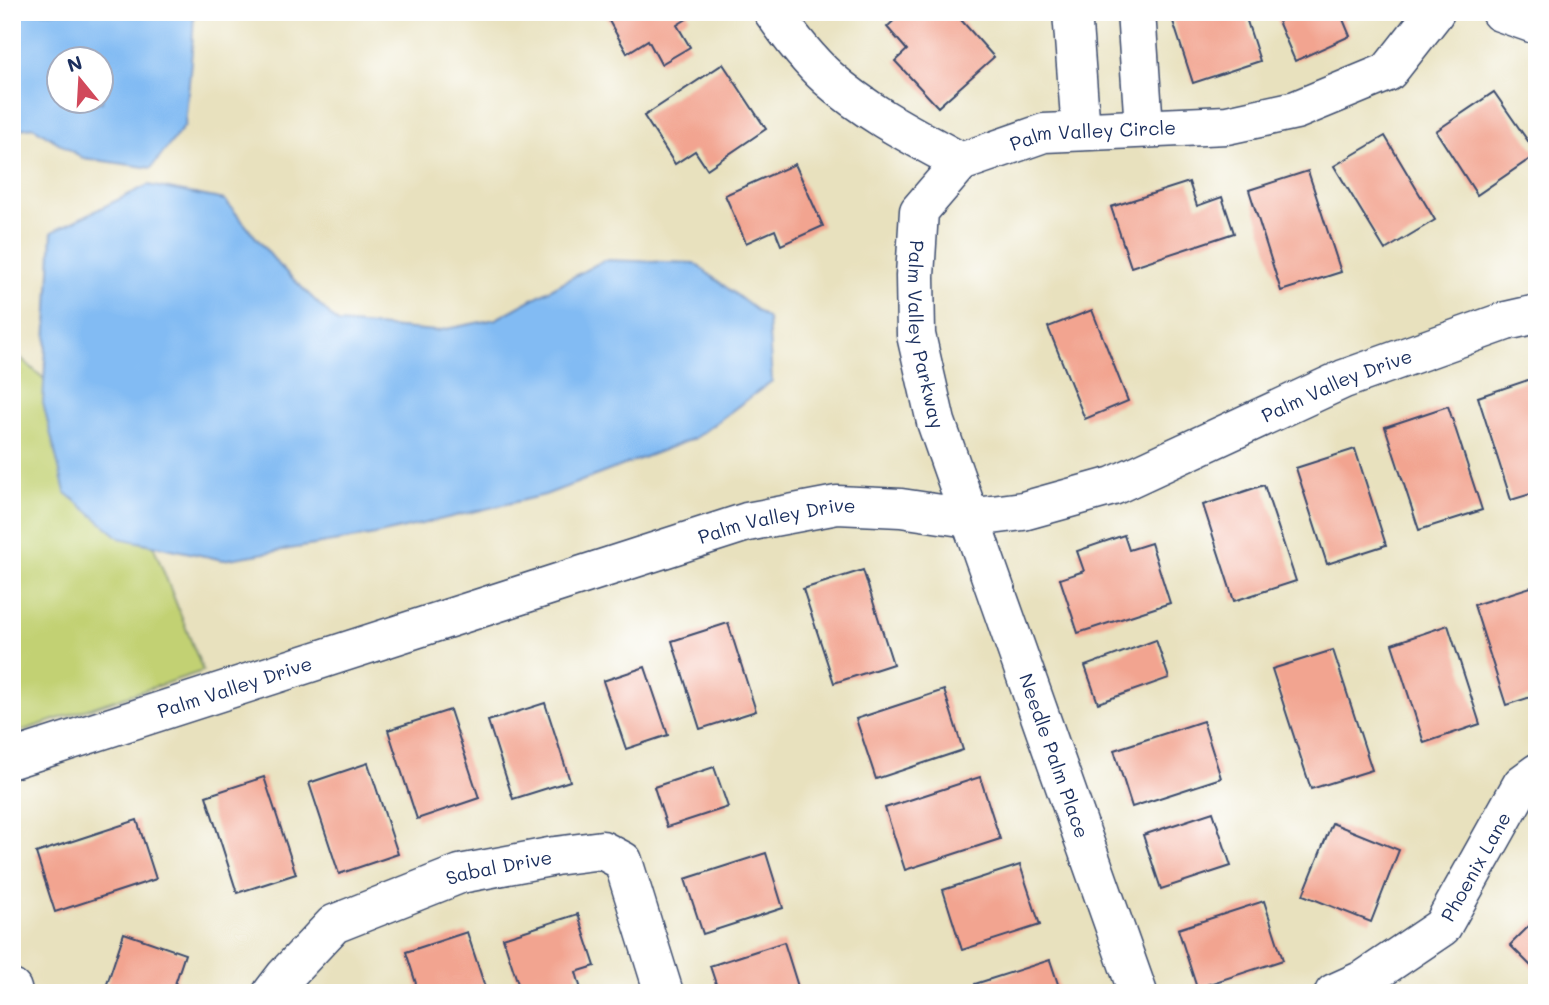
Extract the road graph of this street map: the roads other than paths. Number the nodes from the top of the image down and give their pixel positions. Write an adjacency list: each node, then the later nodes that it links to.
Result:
1 (773, 12): 9 (street)
2 (1072, 12): 8 (street)
3 (1136, 12): 7 (street)
4 (1435, 12): 7 (street, Palm Valley Circle)
5 (1500, 12): 6 (street)
6 (1537, 25)
7 (1144, 127): 8 (street, Palm Valley Circle)
8 (1082, 131): 9 (street, Palm Valley Circle)
9 (961, 162): 11 (street, Palm Valley Parkway)
10 (1537, 314): 11 (street, Palm Valley Drive)
11 (968, 518): 12 (street, Palm Valley Drive); 16 (street, Needle Palm Place)
12 (12, 759)
13 (1537, 773): 17 (street, Phoenix Lane)
14 (272, 993): 15 (street, Sabal Drive)
15 (664, 993)
16 (1138, 993)
17 (1334, 993)

